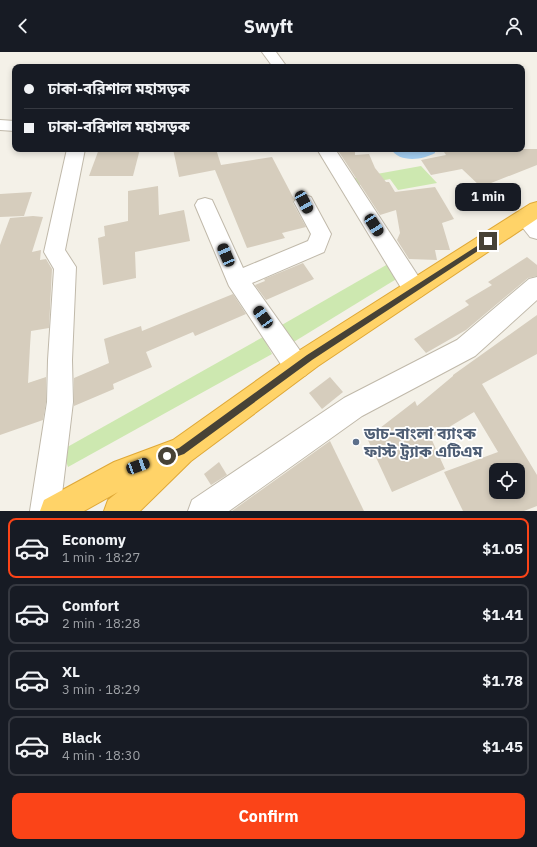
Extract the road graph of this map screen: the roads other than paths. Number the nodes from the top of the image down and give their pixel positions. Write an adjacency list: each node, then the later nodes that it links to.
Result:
1 (269, 52): 2 (street)
2 (278, 64)
3 (0, 125): 4 (street)
4 (12, 126)
5 (75, 152): 15 (street)
6 (328, 152): 12 (street)
7 (304, 202): 10 (street)
8 (205, 205): 10 (street)
9 (533, 219): 12 (highway)
10 (237, 280): 13 (street)
11 (537, 286): 18 (street)
12 (414, 289): 13 (highway)
13 (297, 367): 14 (highway)
14 (181, 451): 16 (highway); 17 (highway)
15 (45, 511)
16 (55, 511)
17 (119, 511)
18 (203, 511)

